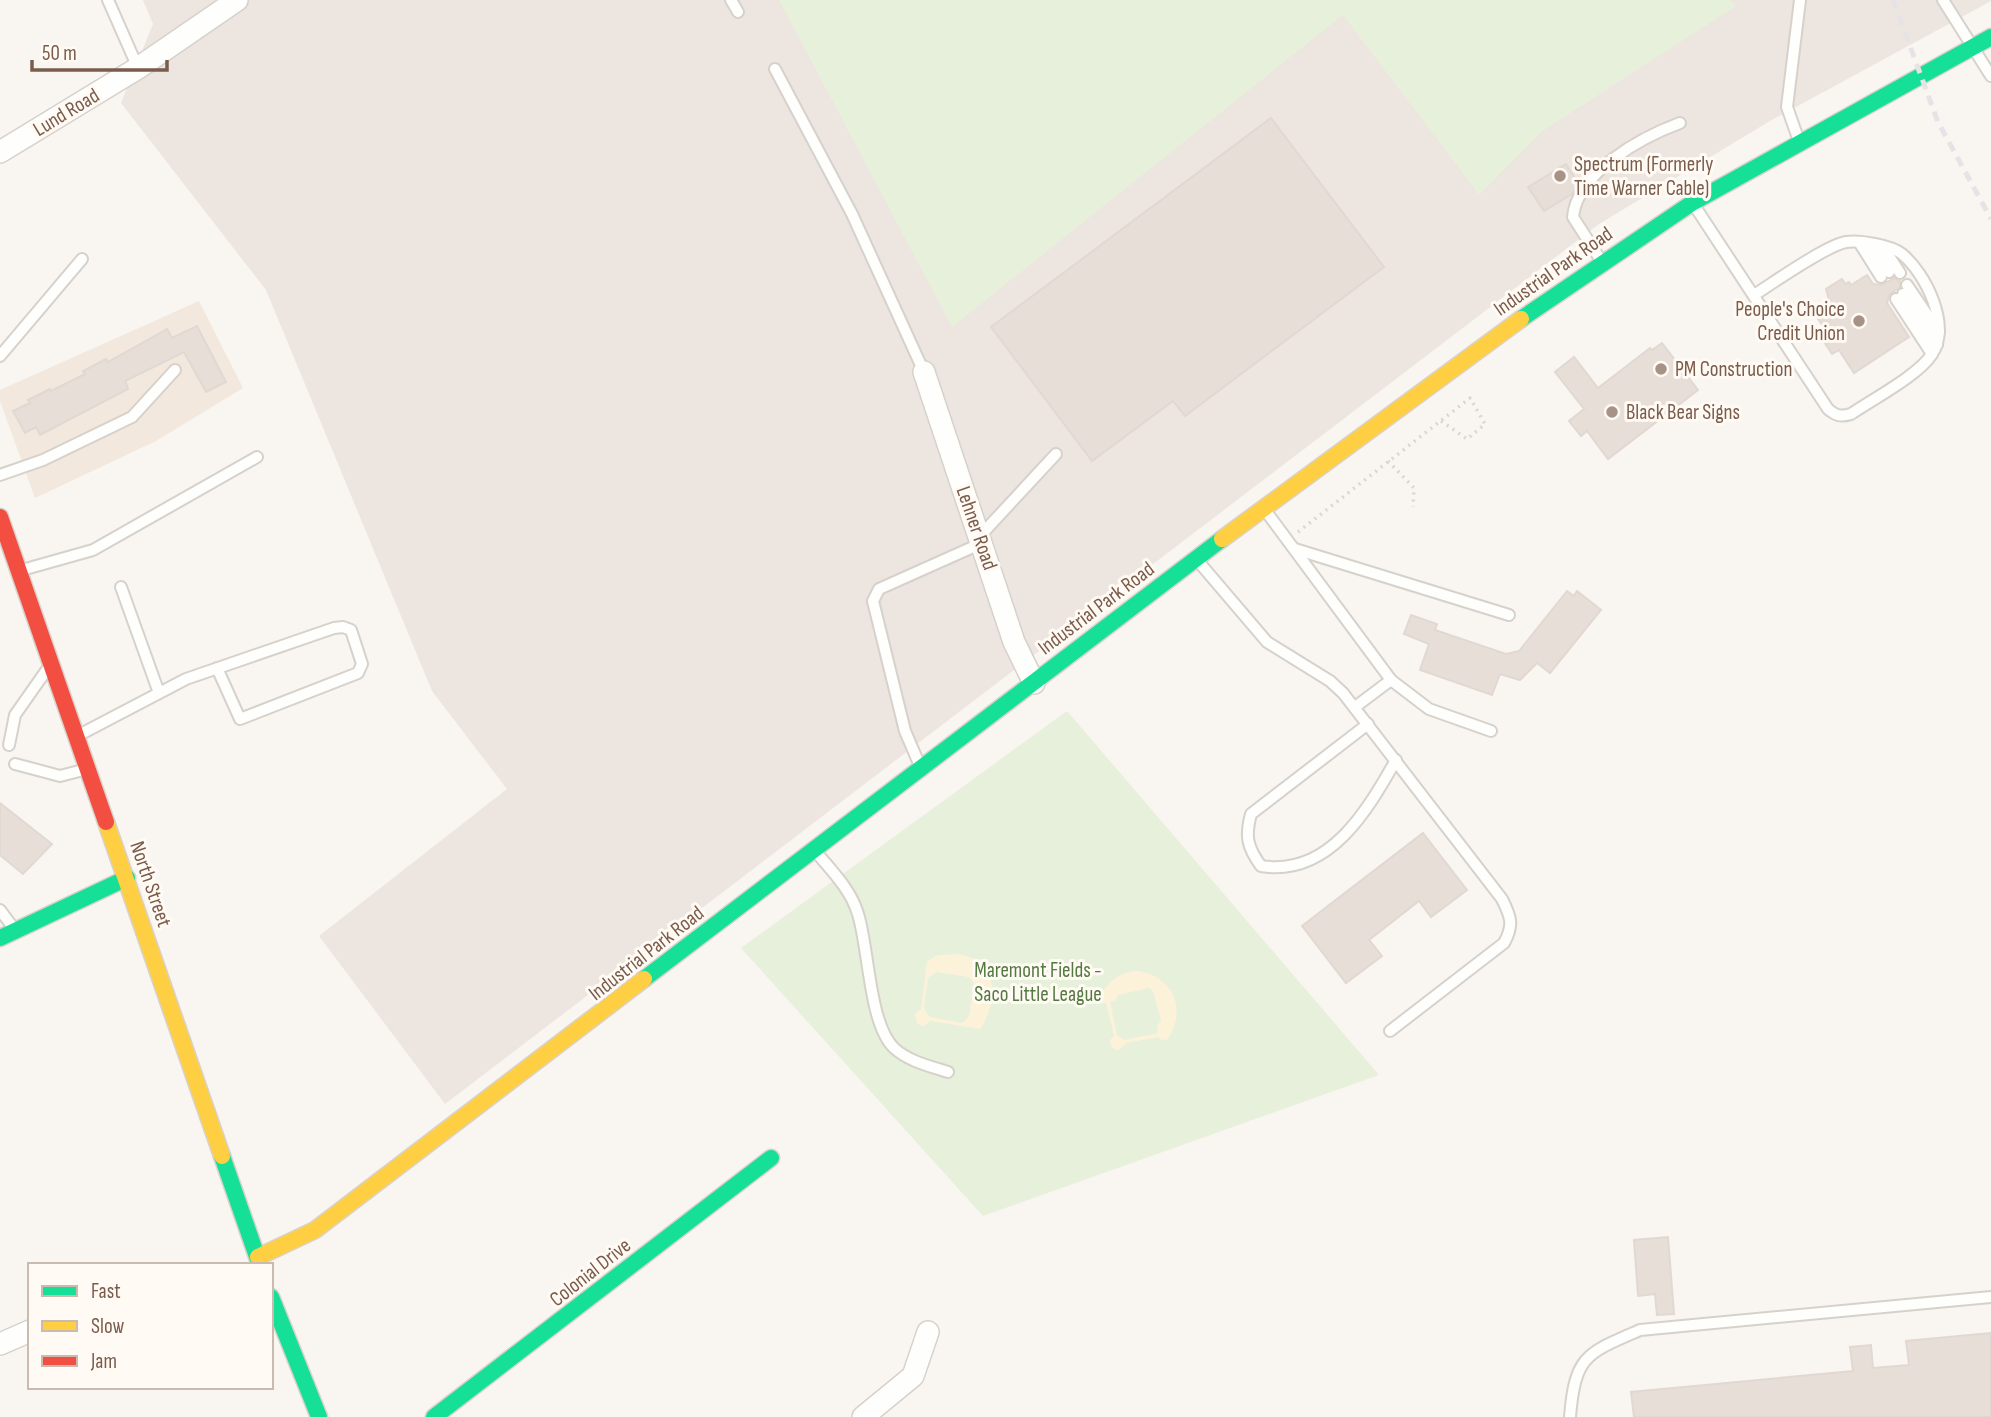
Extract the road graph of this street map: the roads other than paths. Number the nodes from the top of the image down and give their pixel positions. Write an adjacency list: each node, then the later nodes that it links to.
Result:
1 (108, 0): 9 (lane)
2 (237, 0): 9 (street, Lund Road)
3 (731, 0): 6 (lane)
4 (1800, 0): 13 (lane)
5 (1943, 0): 8 (lane)
6 (738, 12)
7 (1991, 37): 8 (main road, Industrial Park Road)
8 (1971, 48): 11 (lane); 13 (main road, Industrial Park Road)
9 (138, 68): 14 (street, Lund Road)
10 (775, 69): 24 (lane)
11 (1991, 76)
12 (1680, 123): 19 (lane)
13 (1799, 141): 15 (main road, Industrial Park Road)
14 (0, 152)
15 (1692, 203): 19 (main road, Industrial Park Road); 20 (lane)
16 (1859, 242): 17 (lane); 17 (lane); 20 (lane)
17 (1877, 246): 21 (lane)
18 (82, 260): 22 (lane)
19 (1602, 262): 28 (main road, Industrial Park Road)
20 (1754, 295): 21 (lane)
21 (1936, 344): 21 (lane)
22 (0, 356)
23 (175, 370): 27 (lane)
24 (924, 372): 30 (street, Lehner Road)
25 (1056, 454): 30 (lane)
26 (257, 457): 33 (lane)
27 (0, 475)
28 (1263, 507): 31 (lane); 32 (main road, Industrial Park Road)
29 (0, 517): 33 (main road, North Street)
30 (981, 540): 39 (street, Lehner Road); 49 (lane)
31 (1291, 544): 35 (lane); 38 (lane)
32 (1196, 559): 39 (main road, Industrial Park Road); 41 (lane)
33 (19, 571): 36 (main road, North Street)
34 (121, 587): 40 (lane)
35 (1509, 615)
36 (51, 662): 44 (main road, North Street); 45 (lane)
37 (217, 668): 37 (lane); 40 (lane)
38 (1391, 680): 41 (lane); 43 (lane)
39 (1034, 683): 49 (main road, Industrial Park Road)
40 (159, 693): 44 (lane)
41 (1355, 708): 42 (lane)
42 (1368, 724): 46 (lane); 46 (lane)
43 (1491, 731)
44 (77, 737): 48 (main road, North Street)
45 (9, 745)
46 (1396, 760): 55 (lane)
47 (15, 764): 48 (lane)
48 (88, 769): 51 (main road, North Street)
49 (921, 769): 50 (main road, Industrial Park Road)
50 (814, 850): 56 (lane); 58 (main road, Industrial Park Road)
51 (127, 878): 53 (main road); 58 (main road, North Street)
52 (0, 910): 53 (lane)
53 (16, 932): 54 (main road)
54 (0, 938)
55 (1390, 1031)
56 (947, 1072)
57 (771, 1158): 65 (main road, Colonial Drive)
58 (259, 1261)
59 (1991, 1297): 67 (lane)
60 (273, 1302): 64 (main road)
61 (28, 1332): 63 (street)
62 (928, 1332): 66 (street)
63 (0, 1344)
64 (319, 1417)
65 (434, 1417)
66 (863, 1417)
67 (1570, 1417)

